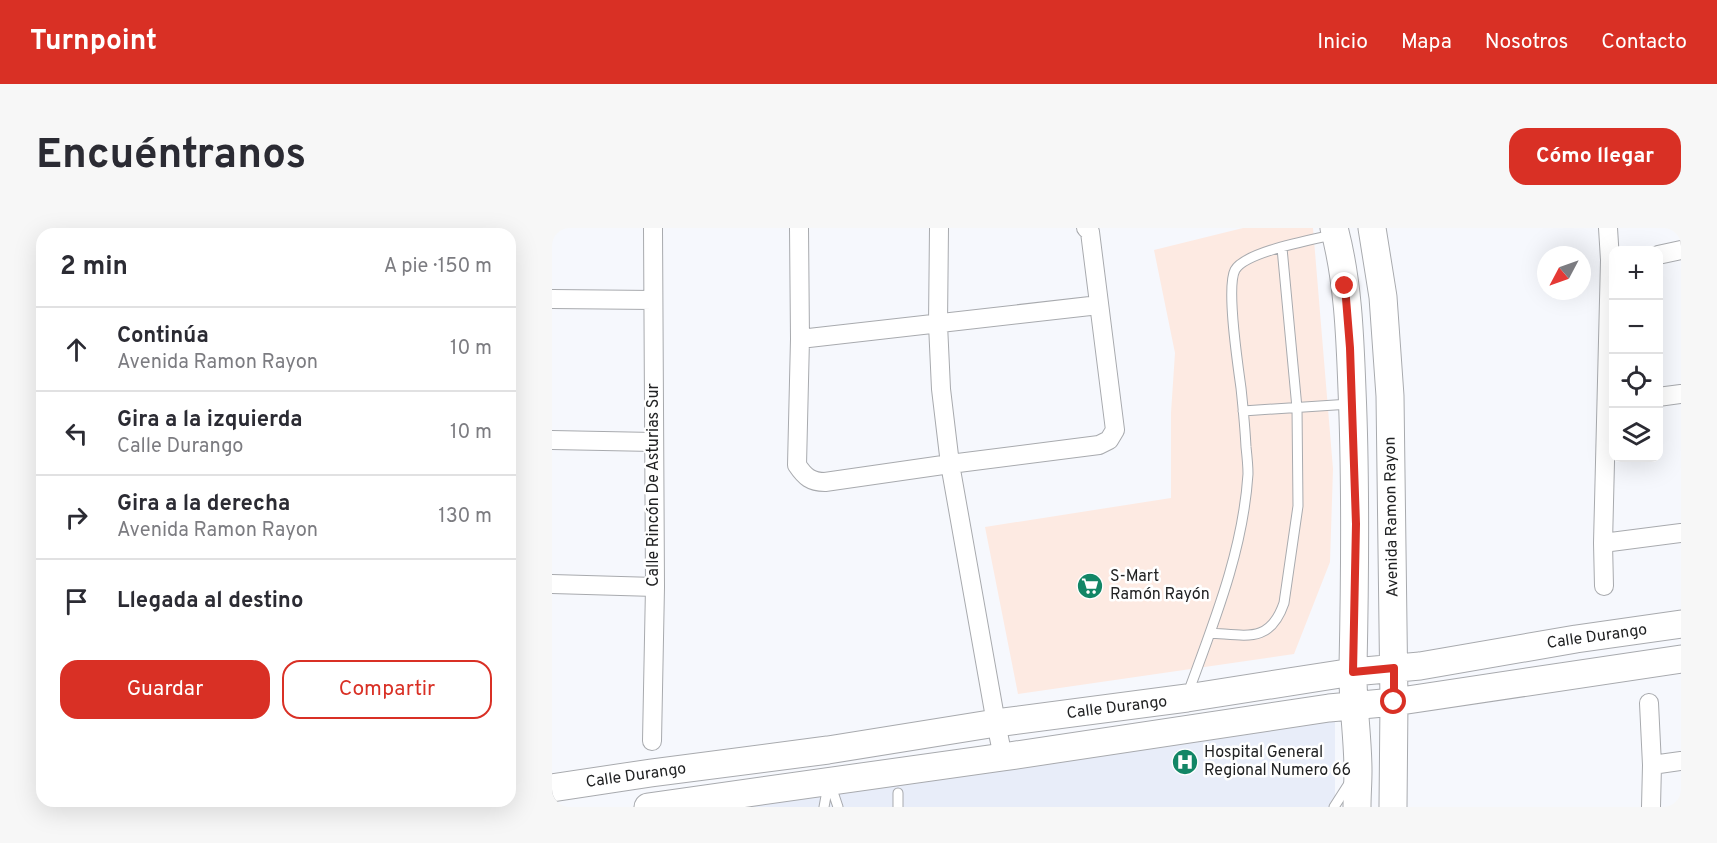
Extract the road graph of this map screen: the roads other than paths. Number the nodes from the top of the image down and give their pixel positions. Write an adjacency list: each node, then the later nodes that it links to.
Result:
1 (652, 228): 13 (street, Calle Rincón De Asturias Sur)
2 (799, 228): 17 (street)
3 (939, 228): 16 (street)
4 (1086, 228): 15 (street)
5 (1372, 228): 36 (main road, Avenida Ramon Rayon)
6 (1608, 228): 8 (street)
7 (1335, 231): 9 (lane); 21 (main road)
8 (1610, 246)
9 (1282, 248): 22 (lane); 24 (lane)
10 (1681, 250): 11 (street)
11 (1663, 254)
12 (552, 299): 13 (street)
13 (653, 300): 26 (street, Calle Rincón De Asturias Sur)
14 (1611, 300): 18 (street)
15 (1099, 305): 16 (street); 27 (street)
16 (938, 324): 17 (street); 27 (street)
17 (800, 339): 27 (street)
18 (1611, 354)
19 (1681, 394): 20 (street)
20 (1663, 396)
21 (1353, 404): 22 (lane); 37 (main road)
22 (1297, 408): 24 (lane); 34 (lane)
23 (1610, 408): 29 (street)
24 (1244, 411): 34 (lane)
25 (552, 440): 26 (street)
26 (654, 442): 32 (street, Calle Rincón De Asturias Sur)
27 (950, 464): 42 (street)
28 (1681, 533): 29 (street)
29 (1603, 543): 31 (street)
30 (552, 584): 32 (street)
31 (1604, 586)
32 (655, 587): 43 (street, Calle Rincón De Asturias Sur)
33 (1681, 624): 36 (main road, Calle Durango)
34 (1210, 633): 38 (lane)
35 (1681, 659): 39 (main road, Calle Durango)
36 (1394, 668): 37 (main road, Calle Durango); 39 (main road, Avenida Ramon Rayon)
37 (1353, 672): 38 (main road, Calle Durango); 41 (main road)
38 (1187, 698): 42 (main road, Calle Durango)
39 (1394, 702): 41 (main road, Calle Durango); 59 (main road, Avenida Ramon Rayon)
40 (1649, 703): 47 (street)
41 (1353, 706): 45 (main road, Calle Durango); 48 (main road)
42 (996, 723): 44 (main road, Calle Durango); 45 (street)
43 (652, 741)
44 (828, 750): 49 (main road, Calle Durango); 50 (main road)
45 (1003, 757): 50 (main road, Calle Durango)
46 (1681, 761): 47 (street)
47 (1652, 765): 60 (street)
48 (1358, 770): 57 (lane); 58 (main road)
49 (651, 773): 51 (main road, Calle Durango); 53 (street)
50 (830, 780): 53 (main road, Calle Durango); 54 (lane); 55 (lane)
51 (552, 788)
52 (898, 793): 56 (lane)
53 (650, 807)
54 (824, 807)
55 (838, 807)
56 (898, 807)
57 (1334, 807)
58 (1356, 807)
59 (1393, 807)
60 (1651, 807)

